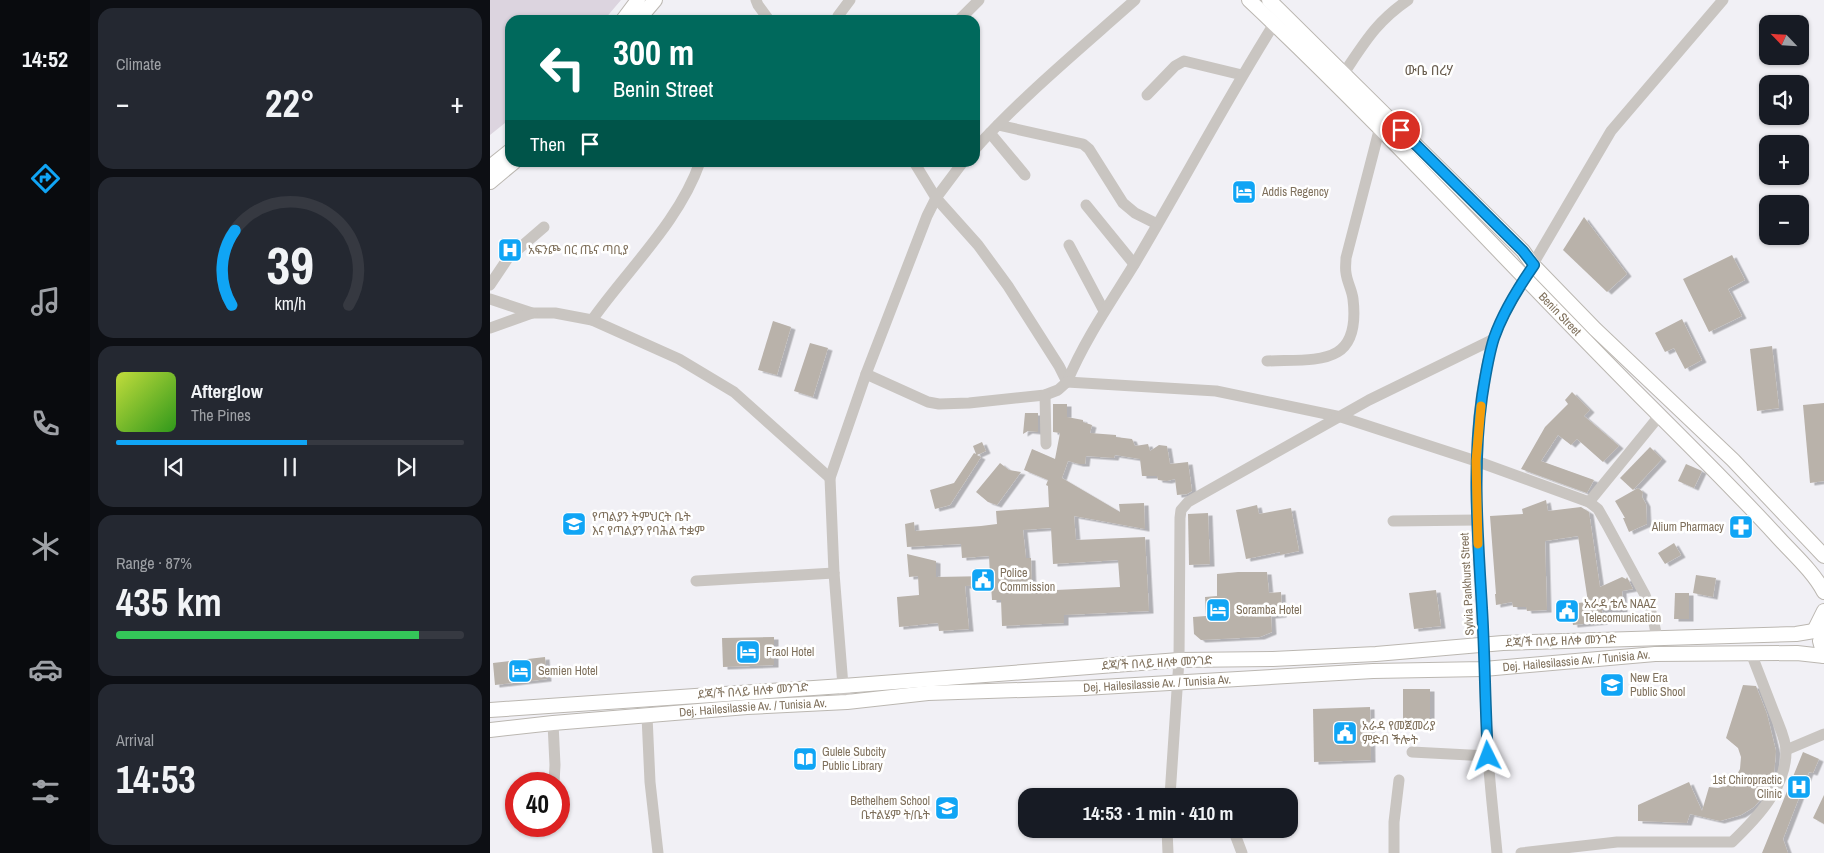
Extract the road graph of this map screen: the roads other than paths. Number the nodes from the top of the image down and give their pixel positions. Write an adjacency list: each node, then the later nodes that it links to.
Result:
1 (638, 0): 11 (main road)
2 (655, 0): 12 (main road)
3 (756, 0): 13 (street)
4 (850, 0): 14 (street)
5 (979, 0): 15 (street)
6 (1135, 0): 21 (street)
7 (1249, 0): 16 (main road, Benin Street)
8 (1269, 0): 18 (main road, Benin Street)
9 (1408, 0): 18 (street)
10 (1723, 0): 37 (street, Sylvia Pankhurst Street)
11 (627, 15)
12 (642, 15)
13 (765, 15)
14 (839, 15)
15 (965, 15)
16 (1274, 24): 17 (street); 18 (main road, Benin Street)
17 (1242, 75): 19 (street); 33 (street)
18 (1342, 80): 20 (main road, Benin Street)
19 (1147, 95)
20 (1383, 122): 37 (main road, Benin Street); 38 (main road, Benin Street); 48 (street)
21 (994, 129): 22 (street); 29 (street); 33 (street)
22 (980, 144)
23 (505, 155): 24 (main road)
24 (490, 167)
25 (508, 167): 30 (main road)
26 (698, 167): 43 (street)
27 (917, 167): 31 (street)
28 (959, 167): 31 (street)
29 (1025, 175)
30 (490, 182)
31 (936, 198): 49 (street); 50 (street)
32 (1086, 204): 36 (street)
33 (1157, 224): 36 (street)
34 (544, 227): 39 (street)
35 (1069, 245): 41 (street)
36 (1134, 264): 41 (street)
37 (1534, 265): 38 (street, Sylvia Pankhurst Street); 45 (main road, Benin Street)
38 (1525, 278): 46 (street, Sylvia Pankhurst Street); 47 (main road, Benin Street)
39 (490, 285)
40 (490, 299): 42 (street)
41 (1104, 311): 50 (street)
42 (532, 314): 43 (street); 44 (street)
43 (592, 320): 56 (street)
44 (490, 328)
45 (1595, 329): 47 (main road); 60 (main road, Benin Street)
46 (1494, 339): 53 (street); 55 (street, Sylvia Pankhurst Street)
47 (1585, 340): 52 (main road, Benin Street)
48 (1267, 361)
49 (866, 374): 51 (street); 56 (street)
50 (1067, 382): 51 (street); 53 (street)
51 (1045, 395): 54 (street)
52 (1660, 415): 57 (street); 63 (main road, Benin Street)
53 (1341, 417): 55 (street); 70 (street)
54 (1046, 444)
55 (1476, 461): 57 (street); 58 (street, Sylvia Pankhurst Street)
56 (830, 478): 61 (street)
57 (1589, 502): 66 (street)
58 (1477, 520): 59 (street); 67 (street, Sylvia Pankhurst Street)
59 (1393, 521)
60 (1823, 554)
61 (834, 574): 62 (street); 73 (street)
62 (696, 581)
63 (1824, 592)
64 (1824, 611): 65 (main road)
65 (1821, 629): 66 (main road, ደጃ/ች በላይ ዘለቀ መንገድ); 69 (main road)
66 (1657, 638): 67 (main road, ደጃ/ች በላይ ዘለቀ መንገድ)
67 (1484, 644): 70 (main road, ደጃ/ች በላይ ዘለቀ መንገድ); 71 (street, Sylvia Pankhurst Street)
68 (1751, 653): 69 (main road, Dej. Hailesilassie Av. / Tunisia Av.); 71 (main road, Dej. Hailesilassie Av. / Tunisia Av.); 80 (street)
69 (1824, 656)
70 (1179, 660): 72 (street); 73 (main road, ደጃ/ች በላይ ዘለቀ መንገድ)
71 (1484, 669): 72 (main road, Dej. Hailesilassie Av. / Tunisia Av.); 82 (street, Sylvia Pankhurst Street)
72 (1176, 682): 74 (main road, Dej. Hailesilassie Av. / Tunisia Av.); 85 (street)
73 (843, 686): 74 (street); 75 (main road, ደጃ/ች በላይ ዘለቀ መንገድ)
74 (846, 702): 76 (main road, Dej. Hailesilassie Av. / Tunisia Av.)
75 (490, 710)
76 (647, 716): 77 (main road, Dej. Hailesilassie Av. / Tunisia Av.); 89 (street)
77 (553, 723): 78 (main road, Dej. Hailesilassie Av. / Tunisia Av.); 83 (street)
78 (490, 730)
79 (1824, 734): 80 (street)
80 (1786, 750): 88 (street)
81 (1412, 752): 82 (street)
82 (1488, 756): 93 (street, Sylvia Pankhurst Street)
83 (554, 772)
84 (1399, 780): 92 (street)
85 (1170, 788)
86 (1167, 838): 90 (street)
87 (1236, 838): 91 (street)
88 (1732, 842): 94 (street); 95 (street)
89 (658, 853)
90 (1168, 853)
91 (1242, 853)
92 (1394, 853)
93 (1497, 853)
94 (1521, 853)
95 (1738, 853)

